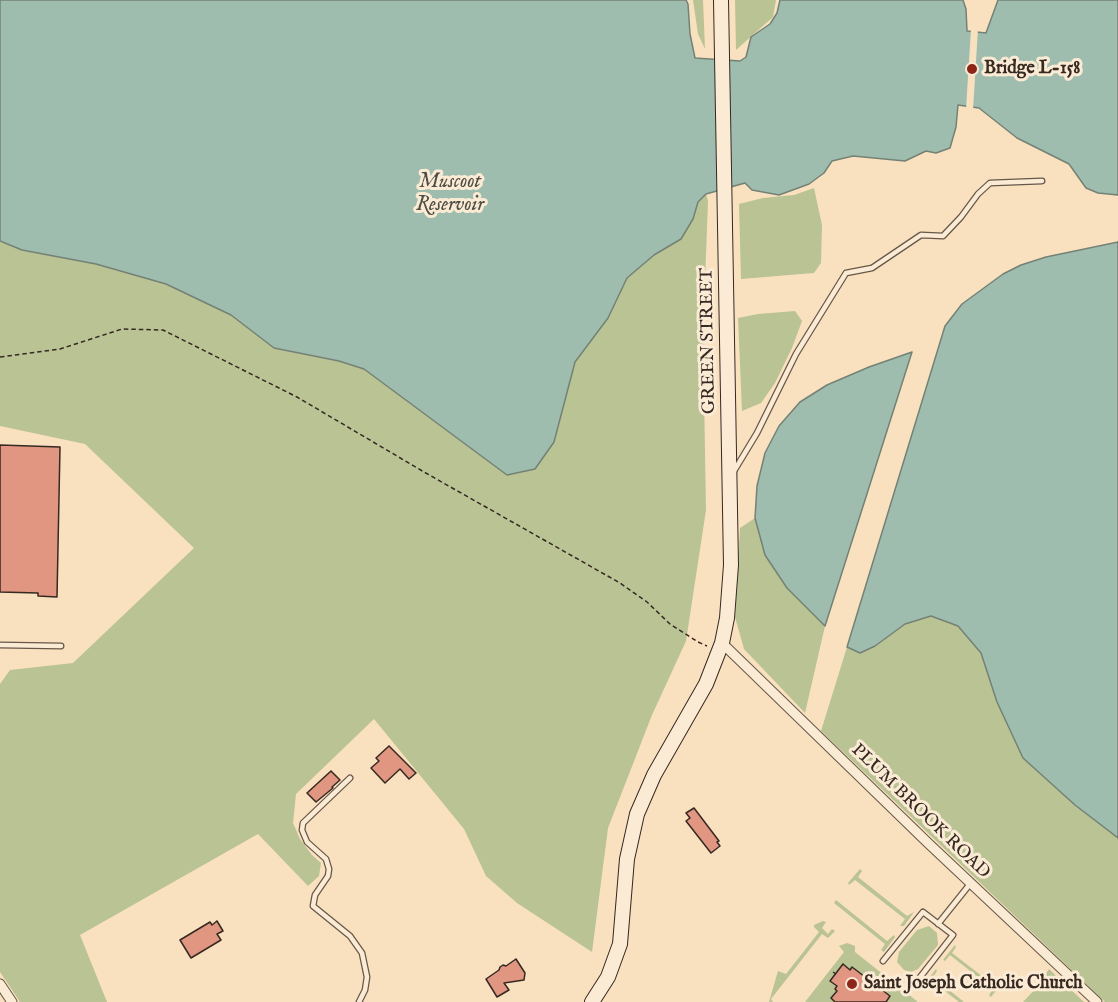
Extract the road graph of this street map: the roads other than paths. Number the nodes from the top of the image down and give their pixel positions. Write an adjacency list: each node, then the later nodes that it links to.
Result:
1 (721, 0): 3 (main road, GREEN STREET)
2 (1042, 181): 3 (lane)
3 (730, 478): 6 (main road, GREEN STREET)
4 (0, 645): 5 (lane)
5 (61, 646)
6 (720, 647): 8 (street, PLUM BROOK ROAD); 15 (main road, GREEN STREET)
7 (350, 778): 14 (lane)
8 (970, 883): 9 (lane); 16 (street, PLUM BROOK ROAD)
9 (938, 924): 10 (lane); 12 (lane)
10 (883, 961)
11 (0, 984): 13 (street)
12 (914, 985)
13 (12, 1002)
14 (359, 1002)
15 (591, 1002)
16 (1097, 1002)

